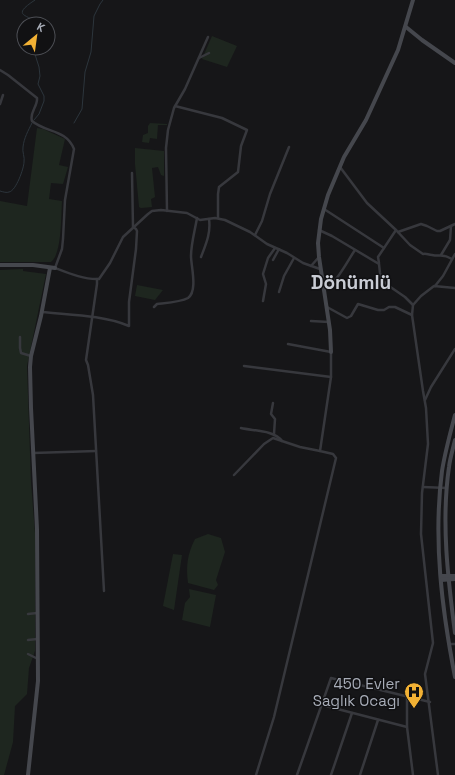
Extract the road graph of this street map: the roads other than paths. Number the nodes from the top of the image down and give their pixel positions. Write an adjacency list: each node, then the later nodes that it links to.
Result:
1 (414, 0): 2 (street)
2 (406, 27): 6 (street); 12 (street)
3 (208, 37): 5 (street)
4 (209, 53): 5 (street)
5 (199, 58): 10 (street)
6 (455, 63)
7 (0, 70): 38 (street)
8 (3, 95): 9 (street)
9 (0, 104)
10 (175, 106): 15 (street); 17 (street)
11 (289, 147): 24 (street)
12 (340, 168): 14 (street); 23 (street)
13 (132, 173): 21 (street)
14 (324, 209): 22 (street); 26 (street)
15 (167, 211): 16 (street); 21 (street)
16 (197, 218): 18 (street); 47 (street)
17 (218, 218): 18 (street); 24 (street)
18 (209, 219): 30 (street)
19 (455, 224): 20 (street)
20 (451, 225): 23 (street); 29 (street)
21 (133, 227): 40 (street); 51 (street)
22 (319, 230): 27 (street); 31 (street)
23 (397, 231): 26 (street); 29 (street)
24 (255, 235): 25 (street)
25 (277, 248): 32 (street); 34 (street); 45 (street)
26 (384, 248): 35 (street)
27 (355, 250): 35 (street); 43 (street)
28 (455, 254): 33 (street)
29 (442, 255): 33 (street)
30 (201, 257)
31 (319, 257): 37 (street); 39 (street)
32 (294, 258): 37 (street); 44 (street)
33 (452, 259): 41 (street)
34 (273, 260)
35 (379, 264): 46 (street)
36 (0, 265): 38 (street)
37 (311, 266): 39 (street)
38 (53, 268): 40 (street); 49 (street)
39 (320, 269): 43 (street)
40 (97, 279): 51 (street)
41 (434, 286): 42 (street); 46 (street)
42 (455, 288)
43 (323, 289): 48 (street)
44 (279, 292)
45 (262, 301)
46 (413, 305): 50 (street)
47 (154, 307)
48 (327, 307): 50 (street); 53 (street)
49 (42, 312): 51 (street); 58 (street)
50 (412, 315): 61 (street)
51 (92, 317): 68 (street)
52 (311, 321): 53 (street)
53 (329, 322): 57 (street)
54 (20, 337): 58 (street)
55 (288, 344): 57 (street)
56 (455, 349): 61 (street)
57 (331, 352): 60 (street)
58 (31, 356): 70 (street)
59 (244, 366): 60 (street)
60 (331, 377): 69 (street)
61 (424, 400): 72 (street)
62 (273, 403): 65 (street)
63 (455, 415): 73 (street)
64 (241, 428): 65 (street)
65 (274, 434): 67 (street)
66 (455, 440): 74 (street)
67 (283, 441): 69 (street); 71 (street)
68 (96, 451): 70 (street); 79 (street)
69 (320, 451): 97 (street)
70 (33, 453): 80 (street)
71 (234, 474)
72 (423, 487): 73 (street); 91 (street)
73 (440, 488): 74 (street); 77 (street)
74 (447, 488): 76 (street)
75 (455, 576): 76 (street)
76 (449, 577): 77 (street); 78 (street); 82 (street)
77 (441, 578): 85 (street)
78 (455, 579)
79 (104, 591)
80 (38, 612): 81 (street); 83 (street)
81 (28, 614)
82 (455, 633)
83 (38, 639): 84 (street); 88 (street)
84 (28, 640)
85 (448, 644): 86 (street); 89 (street)
86 (455, 644)
87 (28, 654): 88 (street)
88 (38, 659): 96 (street)
89 (455, 677)
90 (407, 697): 91 (street); 92 (street); 95 (street)
91 (430, 702): 102 (street)
92 (322, 705): 93 (street); 98 (street)
93 (352, 713): 94 (street); 99 (street)
94 (378, 720): 95 (street); 100 (street)
95 (407, 727): 101 (street)
96 (28, 775)
97 (256, 775)
98 (297, 775)
99 (331, 775)
100 (360, 775)
101 (412, 775)
102 (438, 775)

